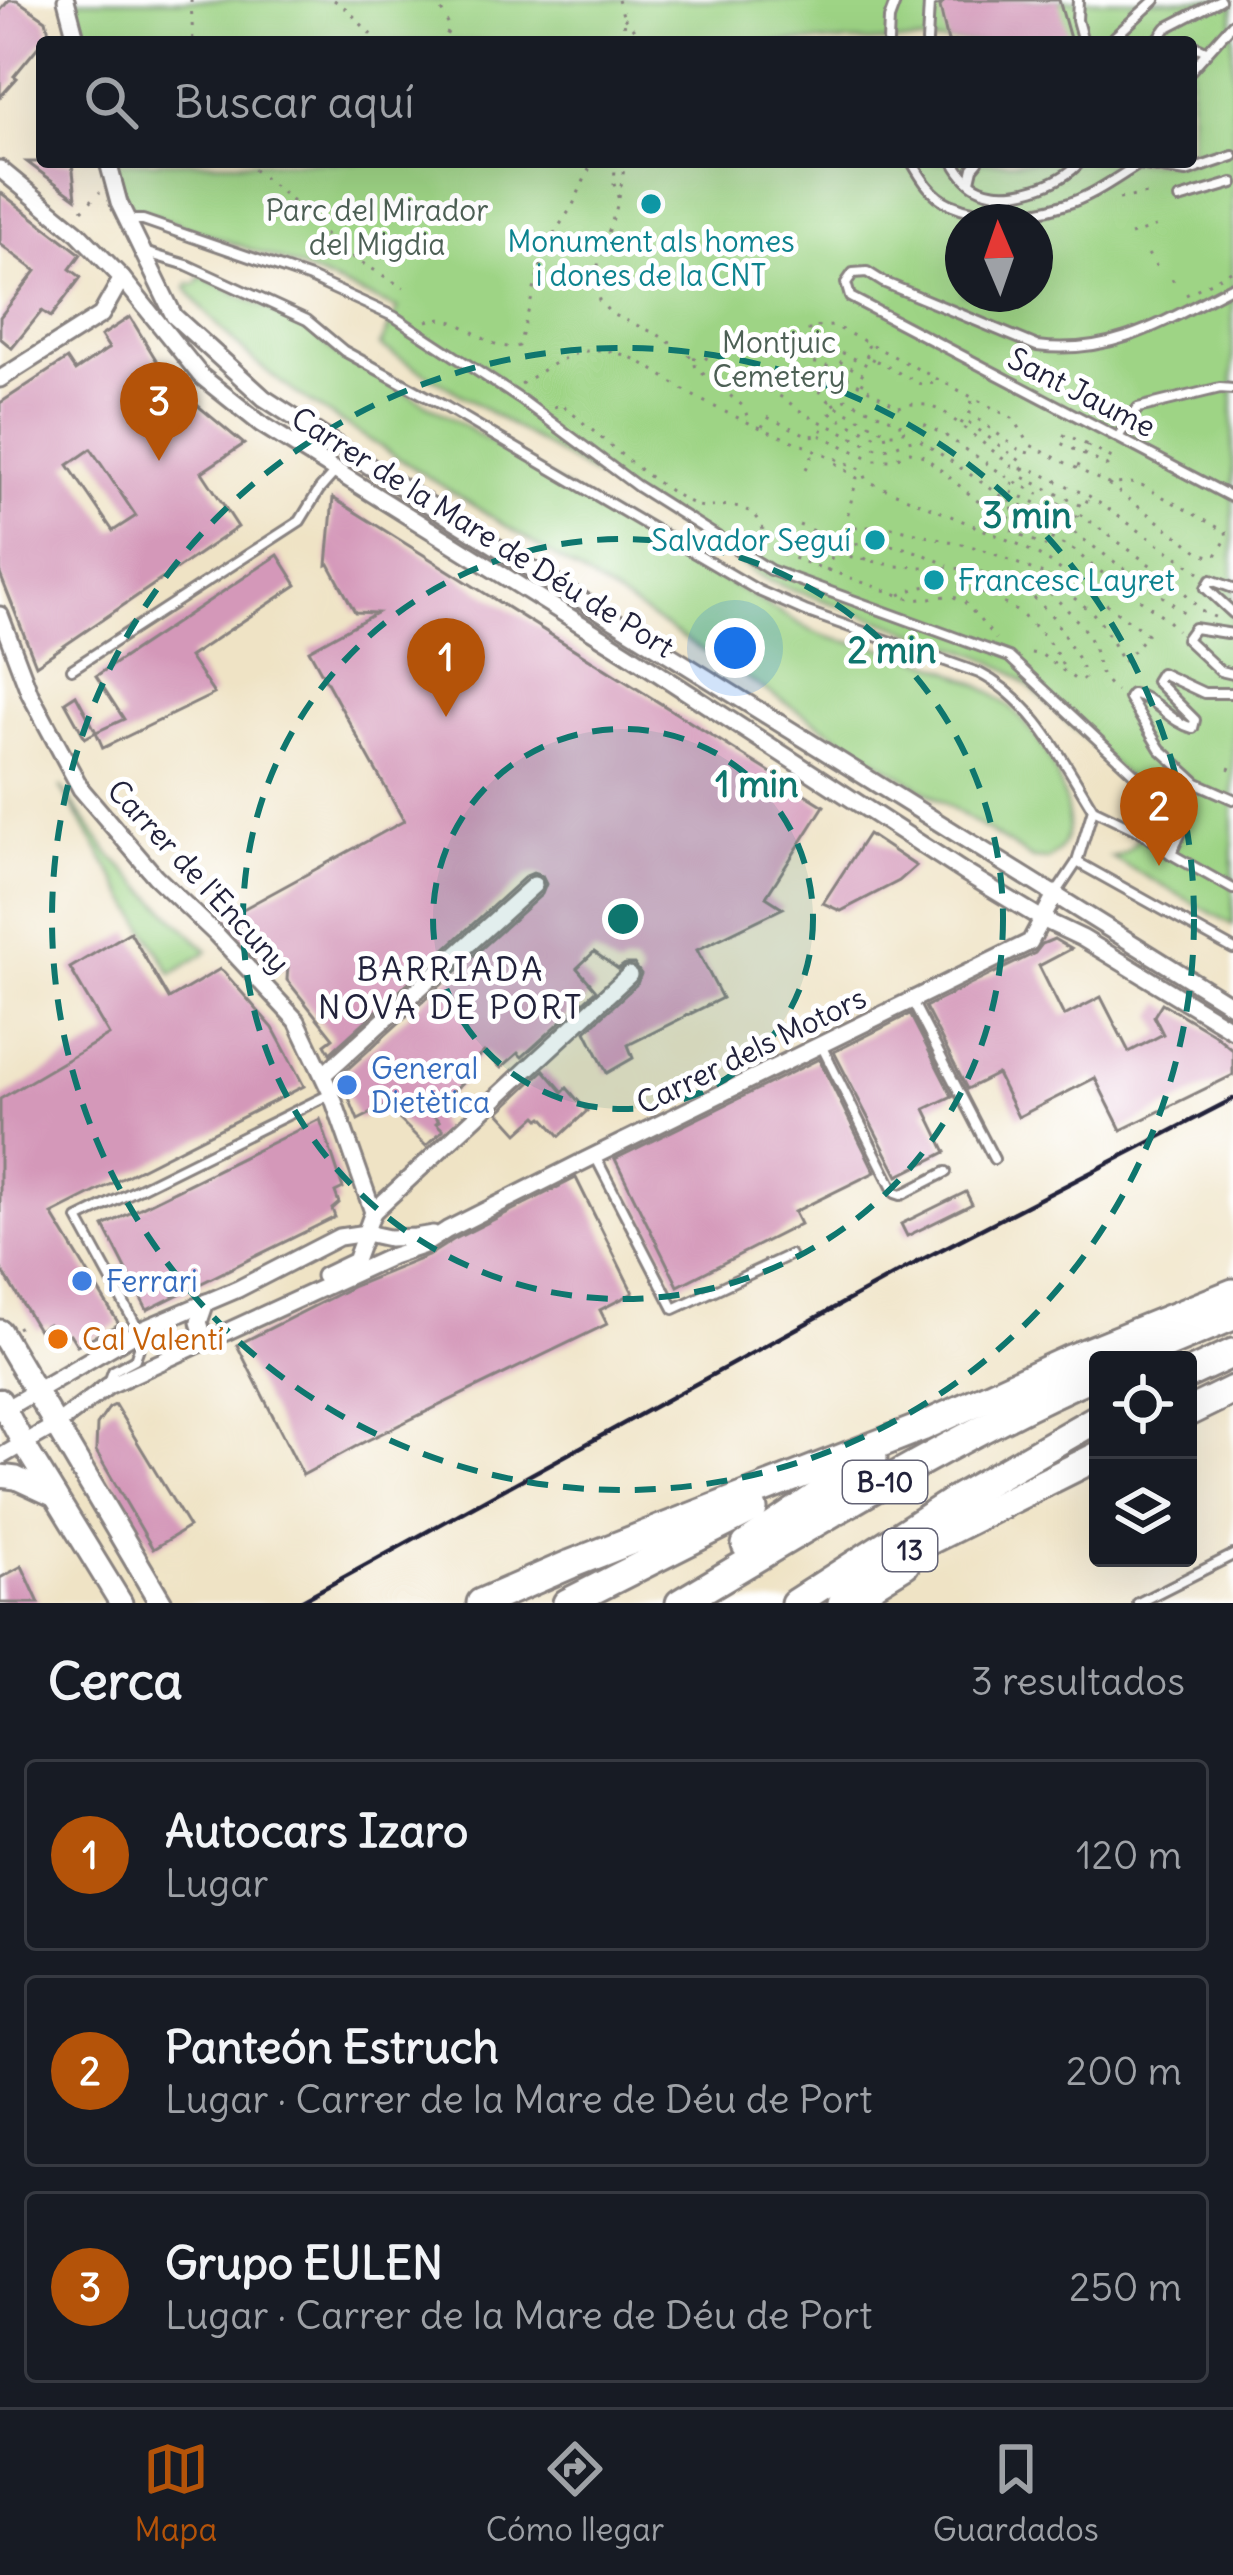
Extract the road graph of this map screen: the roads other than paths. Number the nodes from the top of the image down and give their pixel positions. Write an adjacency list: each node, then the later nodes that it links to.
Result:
1 (66, 0): 8 (street)
2 (896, 0): 9 (lane)
3 (937, 0): 10 (lane)
4 (1078, 0): 11 (lane)
5 (1155, 0): 12 (lane)
6 (1220, 0): 13 (lane)
7 (1233, 23): 15 (lane)
8 (75, 36)
9 (888, 36)
10 (927, 36)
11 (1081, 36)
12 (1116, 36)
13 (1160, 36)
14 (1197, 47): 15 (lane)
15 (1206, 51): 16 (lane)
16 (1197, 62)
17 (1233, 156): 24 (lane)
18 (110, 168): 29 (street, Carrer de la Mare de Déu de Port)
19 (916, 168): 23 (lane)
20 (958, 168): 26 (lane)
21 (976, 168): 26 (lane)
22 (1075, 168): 26 (lane)
23 (1131, 168)
24 (1165, 168)
25 (0, 169): 31 (street, Carrer de la Mare de Déu de Port)
26 (970, 182)
27 (1233, 183): 28 (lane)
28 (1179, 200)
29 (128, 220): 30 (street, Carrer de la Mare de Déu de Port); 47 (lane)
30 (144, 254): 46 (lane); 51 (street, Carrer de la Mare de Déu de Port)
31 (122, 278): 33 (street); 36 (street, Carrer de la Mare de Déu de Port)
32 (1233, 286): 35 (lane, Sant Jaume)
33 (0, 380)
34 (1233, 389): 35 (lane)
35 (1118, 437): 37 (lane, Sant Jaume)
36 (335, 472): 42 (lane); 52 (street, Carrer de la Mare de Déu de Port)
37 (1233, 497)
38 (1233, 587): 39 (lane)
39 (1233, 613)
40 (0, 615): 59 (street, Carrer de l'Encuny)
41 (1233, 629): 43 (lane)
42 (72, 669)
43 (1233, 674)
44 (1233, 693): 45 (lane)
45 (1233, 799)
46 (1093, 809): 47 (lane); 48 (lane)
47 (1171, 854): 50 (lane)
48 (1077, 862): 51 (lane); 53 (lane)
49 (534, 885): 59 (street)
50 (1233, 889)
51 (1056, 893): 52 (street, Carrer dels Motors); 56 (street, Carrer de la Mare de Déu de Port)
52 (1042, 919): 55 (street, Carrer dels Motors); 57 (street, Carrer de la Mare de Déu de Port)
53 (1233, 950)
54 (629, 976): 64 (street)
55 (912, 1001): 58 (street, Carrer dels Motors); 62 (lane)
56 (1233, 1006)
57 (1233, 1030)
58 (821, 1046): 61 (street, Carrer dels Motors); 63 (lane)
59 (323, 1076): 60 (street, Carrer de l'Encuny)
60 (331, 1094): 64 (street, Carrer de l'Encuny); 73 (lane)
61 (596, 1156): 65 (street, Carrer dels Motors); 67 (lane)
62 (994, 1159)
63 (946, 1172)
64 (373, 1212): 66 (street)
65 (447, 1231): 66 (street, Carrer dels Motors); 68 (street, Carrer dels Motors)
66 (366, 1233): 68 (street); 70 (street, Carrer dels Motors)
67 (790, 1255)
68 (319, 1289): 74 (street, Carrer dels Motors)
69 (1233, 1293): 86 (highway)
70 (206, 1302): 73 (street, Carrer dels Motors); 74 (street)
71 (1233, 1316): 75 (highway)
72 (8, 1330): 81 (main road)
73 (139, 1330): 79 (lane); 81 (street, Carrer dels Motors)
74 (205, 1341): 79 (street, Carrer dels Motors)
75 (1149, 1351)
76 (1233, 1353): 77 (highway)
77 (1197, 1370)
78 (1089, 1377): 100 (highway, B-10)
79 (102, 1390): 85 (street, Carrer dels Motors)
80 (1233, 1390): 83 (highway)
81 (36, 1392): 82 (street); 85 (main road)
82 (2, 1407): 87 (main road)
83 (1197, 1408)
84 (1089, 1423): 101 (highway, B-10)
85 (56, 1425): 87 (street, Carrer dels Motors); 96 (main road)
86 (922, 1427): 88 (highway); 99 (highway)
87 (24, 1445): 89 (street); 92 (main road)
88 (873, 1446): 97 (highway); 98 (highway)
89 (0, 1456)
90 (1092, 1459): 93 (highway)
91 (0, 1476): 92 (main road)
92 (56, 1496): 95 (main road)
93 (1012, 1500): 102 (highway, 13); 103 (highway)
94 (1233, 1555): 104 (lane)
95 (121, 1603)
96 (161, 1603)
97 (481, 1603)
98 (567, 1603)
99 (667, 1603)
100 (680, 1603)
101 (795, 1603)
102 (809, 1603)
103 (842, 1603)
104 (1138, 1603)

